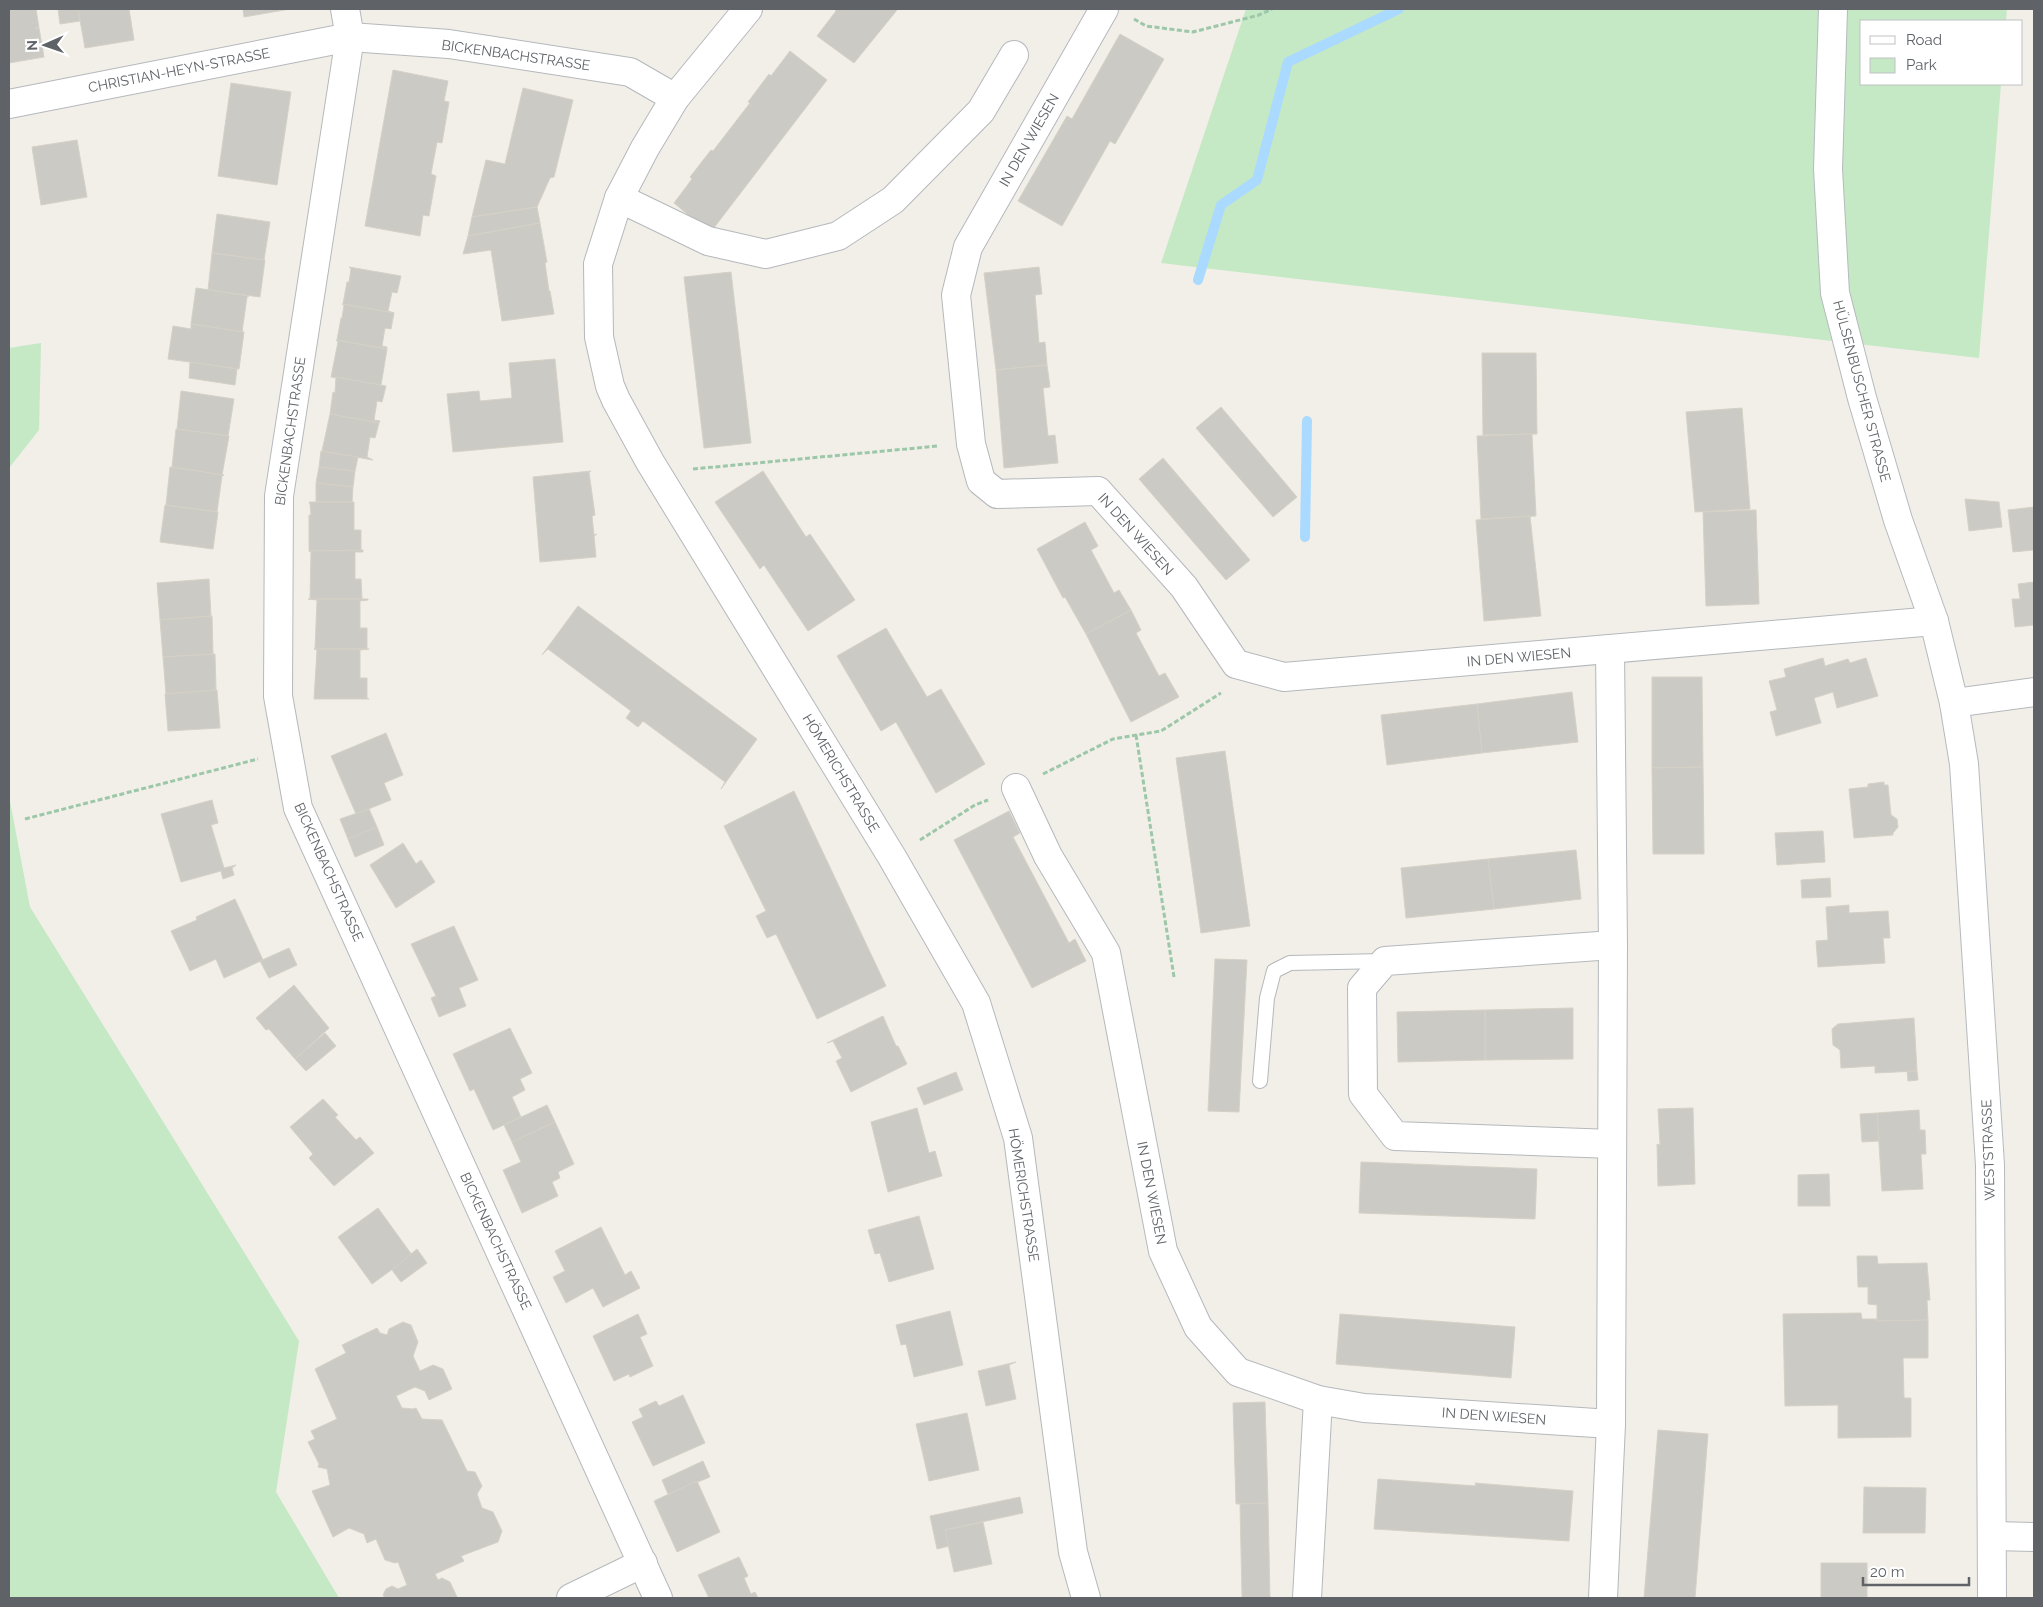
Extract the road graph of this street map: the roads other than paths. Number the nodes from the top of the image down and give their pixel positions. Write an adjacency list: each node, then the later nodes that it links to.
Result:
1 (345, 9): 5 (street, BICKENBACHSTRASSE)
2 (748, 9): 7 (street, HÖMERICHSTRASSE)
3 (1104, 9): 11 (street, IN DEN WIESEN)
4 (1833, 9): 10 (street, HÜLSENBUSCHER STRASSE)
5 (350, 37): 7 (street, BICKENBACHSTRASSE); 8 (street, CHRISTIAN-HEYN-STRASSE); 23 (street, BICKENBACHSTRASSE)
6 (1014, 55): 9 (street)
7 (675, 98): 9 (street, HÖMERICHSTRASSE)
8 (9, 104)
9 (619, 198): 26 (street, HÖMERICHSTRASSE)
10 (1934, 621): 11 (street, IN DEN WIESEN); 13 (street, HÜLSENBUSCHER STRASSE)
11 (1610, 649): 15 (street)
12 (2034, 692): 13 (street)
13 (1954, 703): 21 (street, WESTSTRASSE)
14 (1016, 788): 19 (street, IN DEN WIESEN)
15 (1613, 945): 16 (street); 18 (street)
16 (1384, 960): 17 (lane); 18 (street)
17 (1260, 1081)
18 (1612, 1144): 20 (street)
19 (1318, 1400): 20 (street, IN DEN WIESEN); 27 (street)
20 (1611, 1424): 28 (street)
21 (1993, 1536): 22 (street); 29 (street, WESTSTRASSE)
22 (2034, 1537)
23 (643, 1563): 24 (street); 25 (street, BICKENBACHSTRASSE)
24 (571, 1598)
25 (658, 1598)
26 (1086, 1598)
27 (1307, 1598)
28 (1603, 1598)
29 (1992, 1598)

